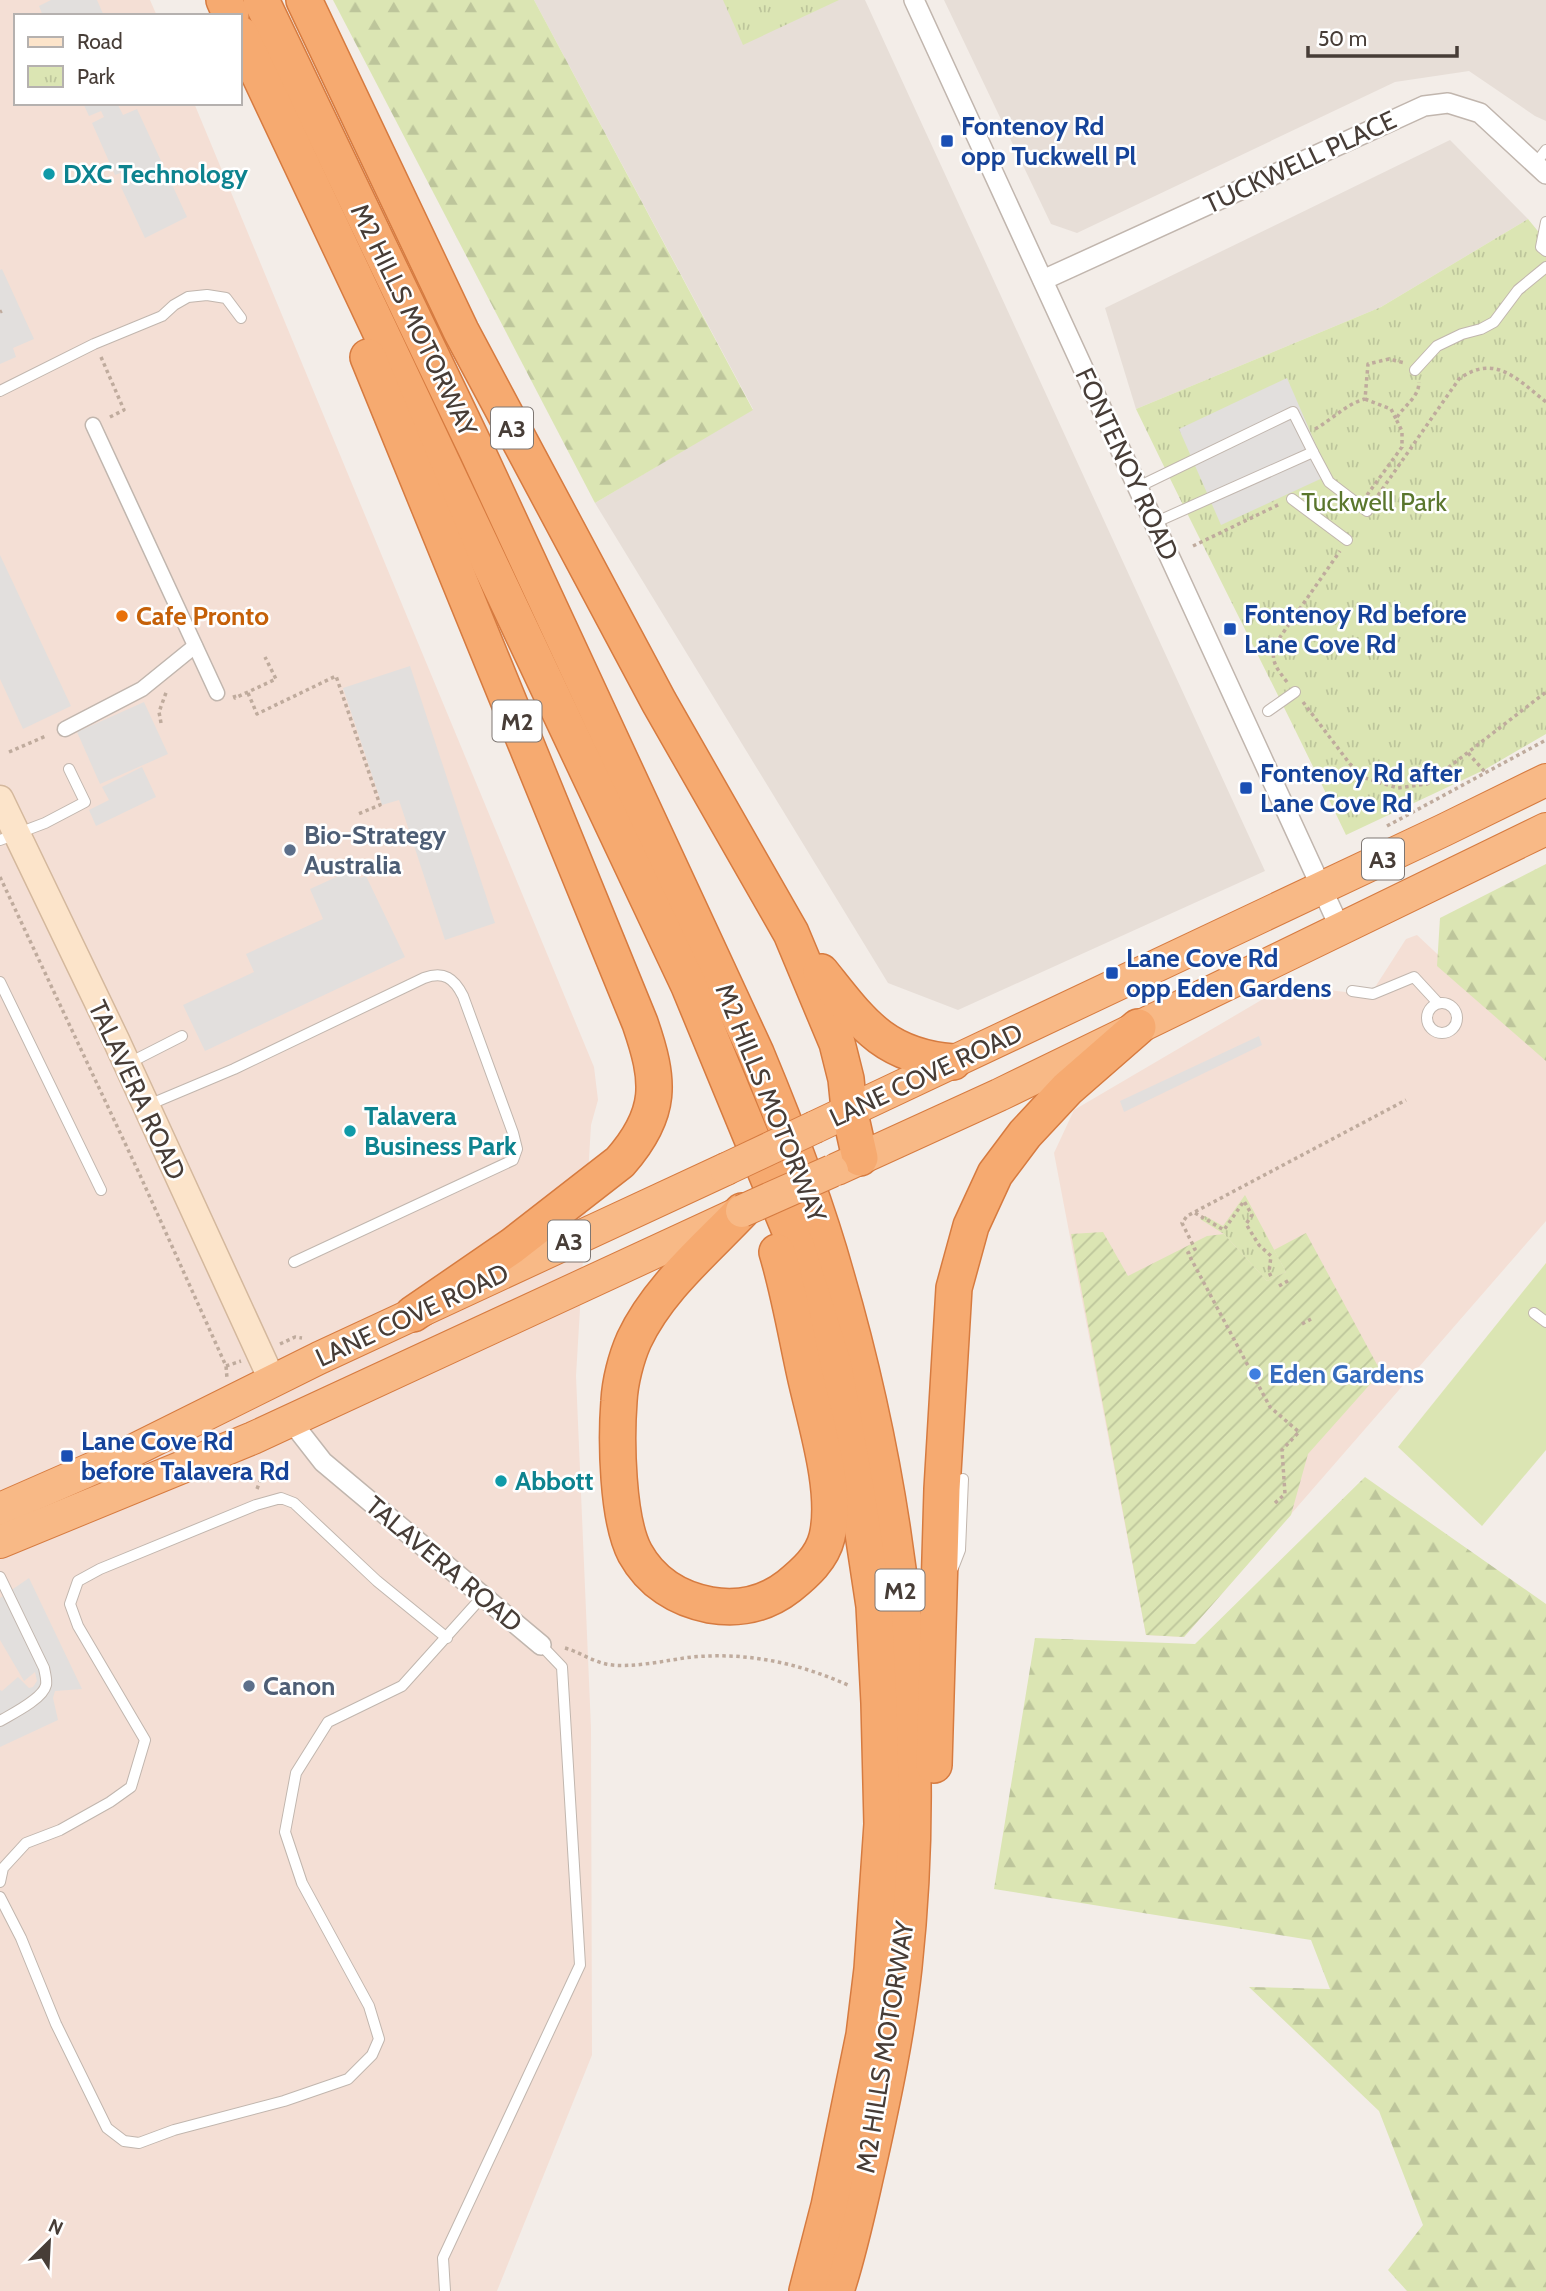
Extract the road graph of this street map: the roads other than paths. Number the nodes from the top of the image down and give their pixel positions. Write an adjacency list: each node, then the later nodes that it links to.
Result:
1 (261, 0): 64 (highway, M2 HILLS MOTORWAY / M2)
2 (304, 0): 33 (highway, A3)
3 (914, 0): 10 (street, FONTENOY ROAD)
4 (242, 38): 43 (highway, M2 HILLS MOTORWAY / M2)
5 (242, 47): 49 (highway, M2)
6 (1542, 163): 10 (street, TUCKWELL PLACE)
7 (1546, 222): 8 (lane)
8 (1546, 251)
9 (1546, 267): 12 (lane)
10 (1043, 280): 16 (street, FONTENOY ROAD)
11 (241, 318): 13 (lane)
12 (1415, 370)
13 (0, 391)
14 (93, 425): 21 (street)
15 (1313, 452): 16 (lane); 18 (lane); 19 (lane)
16 (1138, 487): 19 (street, FONTENOY ROAD)
17 (1292, 499): 20 (lane)
18 (1367, 510)
19 (1154, 523): 31 (street, FONTENOY ROAD)
20 (1347, 540)
21 (195, 646): 23 (street); 25 (street)
22 (1295, 692): 24 (lane)
23 (217, 693)
24 (1268, 711)
25 (65, 729)
26 (69, 769): 30 (lane)
27 (1546, 780): 31 (highway, LANE COVE ROAD / A3)
28 (0, 799): 30 (main road, TALAVERA ROAD)
29 (1546, 829): 32 (highway, LANE COVE ROAD / A3)
30 (8, 837): 40 (main road, TALAVERA ROAD)
31 (1322, 888): 32 (street, FONTENOY ROAD); 39 (highway, LANE COVE ROAD / A3)
32 (1340, 928): 37 (highway, LANE COVE ROAD / A3)
33 (791, 933): 39 (highway, A3); 42 (highway, A3)
34 (0, 982): 45 (lane)
35 (1352, 991): 36 (lane)
36 (1438, 1003)
37 (1138, 1027): 44 (highway, LANE COVE ROAD / A3); 58 (highway, M2)
38 (182, 1036): 40 (lane)
39 (953, 1062): 42 (highway, LANE COVE ROAD / A3)
40 (127, 1064): 41 (main road, TALAVERA ROAD)
41 (145, 1106): 47 (lane); 51 (main road, TALAVERA ROAD)
42 (849, 1109): 44 (highway, A3); 49 (highway, LANE COVE ROAD / A3, bridge)
43 (758, 1150): 46 (highway, M2); 66 (highway, M2 HILLS MOTORWAY / M2)
44 (846, 1165): 46 (highway, LANE COVE ROAD / A3, bridge)
45 (101, 1190)
46 (742, 1211): 52 (highway, LANE COVE ROAD / A3)
47 (294, 1262)
48 (1534, 1313): 50 (lane)
49 (413, 1314): 51 (highway, LANE COVE ROAD / A3)
50 (1546, 1322)
51 (272, 1382): 52 (highway); 54 (highway, LANE COVE ROAD / A3)
52 (291, 1421): 55 (highway, LANE COVE ROAD / A3); 57 (street, TALAVERA ROAD)
53 (963, 1479): 58 (lane)
54 (0, 1509)
55 (0, 1542)
56 (0, 1577): 61 (lane)
57 (482, 1597): 59 (lane); 60 (street, TALAVERA ROAD)
58 (939, 1606): 64 (highway, M2)
59 (447, 1638): 62 (lane); 63 (lane)
60 (541, 1645): 65 (lane)
61 (0, 1721)
62 (0, 1882)
63 (0, 1897)
64 (904, 1968): 67 (highway, M2 HILLS MOTORWAY / M2)
65 (445, 2291)
66 (807, 2291)
67 (836, 2291)

